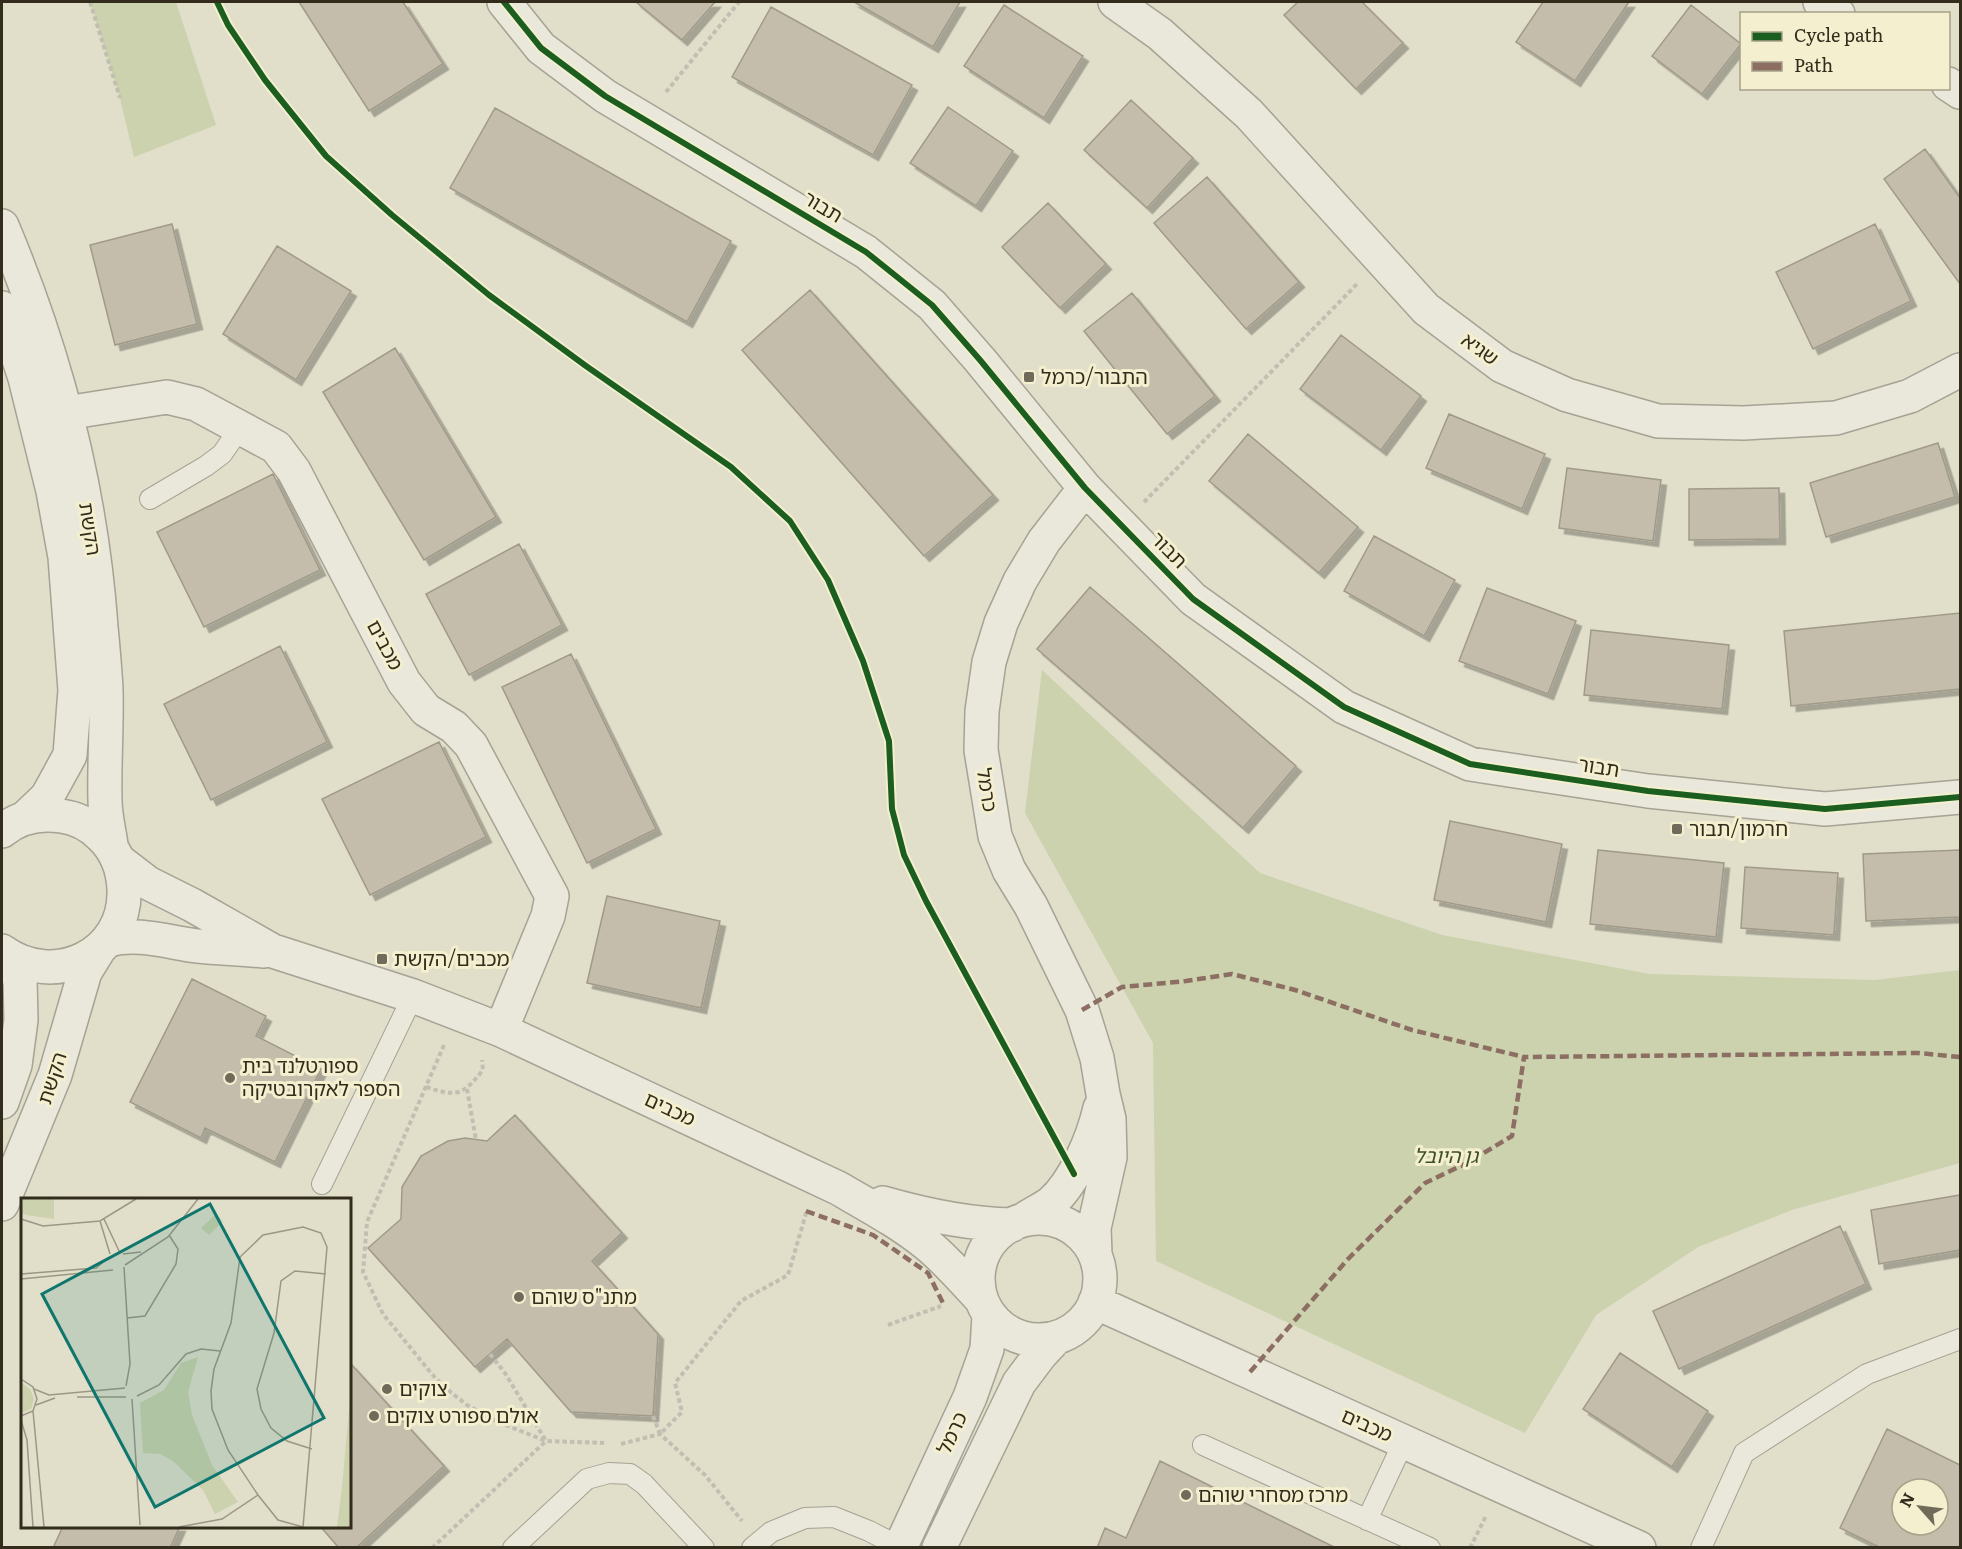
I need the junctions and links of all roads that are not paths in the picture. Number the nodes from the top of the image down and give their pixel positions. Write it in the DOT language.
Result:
graph roads {
  1 [pos="504,2"];
  2 [pos="1115,2"];
  3 [pos="1820,2"];
  4 [pos="1835,12"];
  5 [pos="2,226"];
  6 [pos="2,308"];
  7 [pos="1960,370"];
  8 [pos="66,413"];
  9 [pos="240,428"];
  10 [pos="1084,488"];
  11 [pos="150,499"];
  12 [pos="1960,797"];
  13 [pos="9,826"];
  14 [pos="114,853"];
  15 [pos="103,946"];
  16 [pos="273,951"];
  17 [pos="2,953"];
  18 [pos="413,996"];
  19 [pos="501,1030"];
  20 [pos="1102,1094"];
  21 [pos="2,1102"];
  22 [pos="322,1184"];
  23 [pos="830,1184"];
  24 [pos="2,1204"];
  25 [pos="1018,1223"];
  26 [pos="1095,1254"];
  27 [pos="1095,1302"];
  28 [pos="985,1307"];
  29 [pos="1055,1339"];
  30 [pos="1960,1339"];
  31 [pos="1404,1441"];
  32 [pos="1203,1445"];
  33 [pos="1366,1520"];
  34 [pos="900,1547"];
  35 [pos="513,1548"];
  36 [pos="704,1548"];
  37 [pos="753,1548"];
  38 [pos="939,1548"];
  39 [pos="1430,1548"];
  40 [pos="1639,1548"];
  41 [pos="1701,1548"];
  1 -- 10 [label="street, תבור"];
  2 -- 7 [label="street, שגיא"];
  3 -- 4 [label="street"];
  5 -- 8 [label="street, הקשת"];
  6 -- 13 [label="street, הקשת"];
  8 -- 9 [label="street, מכבים"];
  8 -- 14 [label="street, הקשת"];
  9 -- 11 [label="lane"];
  9 -- 19 [label="street, מכבים"];
  10 -- 12 [label="street, תבור"];
  10 -- 20 [label="street, כרמל"];
  13 -- 14 [label="street, מכבים"];
  14 -- 15 [label="street, הקשת"];
  14 -- 16 [label="street, מכבים"];
  15 -- 16 [label="street, מכבים"];
  15 -- 17 [label="street"];
  15 -- 24 [label="street, הקשת"];
  16 -- 18 [label="street, מכבים"];
  17 -- 21 [label="street, הקשת"];
  18 -- 19 [label="street, מכבים"];
  18 -- 22 [label="lane"];
  19 -- 23 [label="street, מכבים"];
  20 -- 25 [label="street, כרמל"];
  20 -- 26 [label="street, כרמל"];
  23 -- 25 [label="street, מכבים"];
  23 -- 28 [label="street, מכבים"];
  25 -- 26 [label="street"];
  25 -- 28 [label="street"];
  26 -- 27 [label="street"];
  27 -- 29 [label="street"];
  27 -- 31 [label="street, מכבים"];
  28 -- 29 [label="street"];
  28 -- 34 [label="street, כרמל"];
  29 -- 38 [label="street, כרמל"];
  30 -- 41 [label="lane"];
  31 -- 33 [label="lane"];
  31 -- 40 [label="street, מכבים"];
  32 -- 33 [label="lane"];
  33 -- 39 [label="lane"];
  34 -- 37 [label="lane"];
  35 -- 36 [label="lane"];
}
